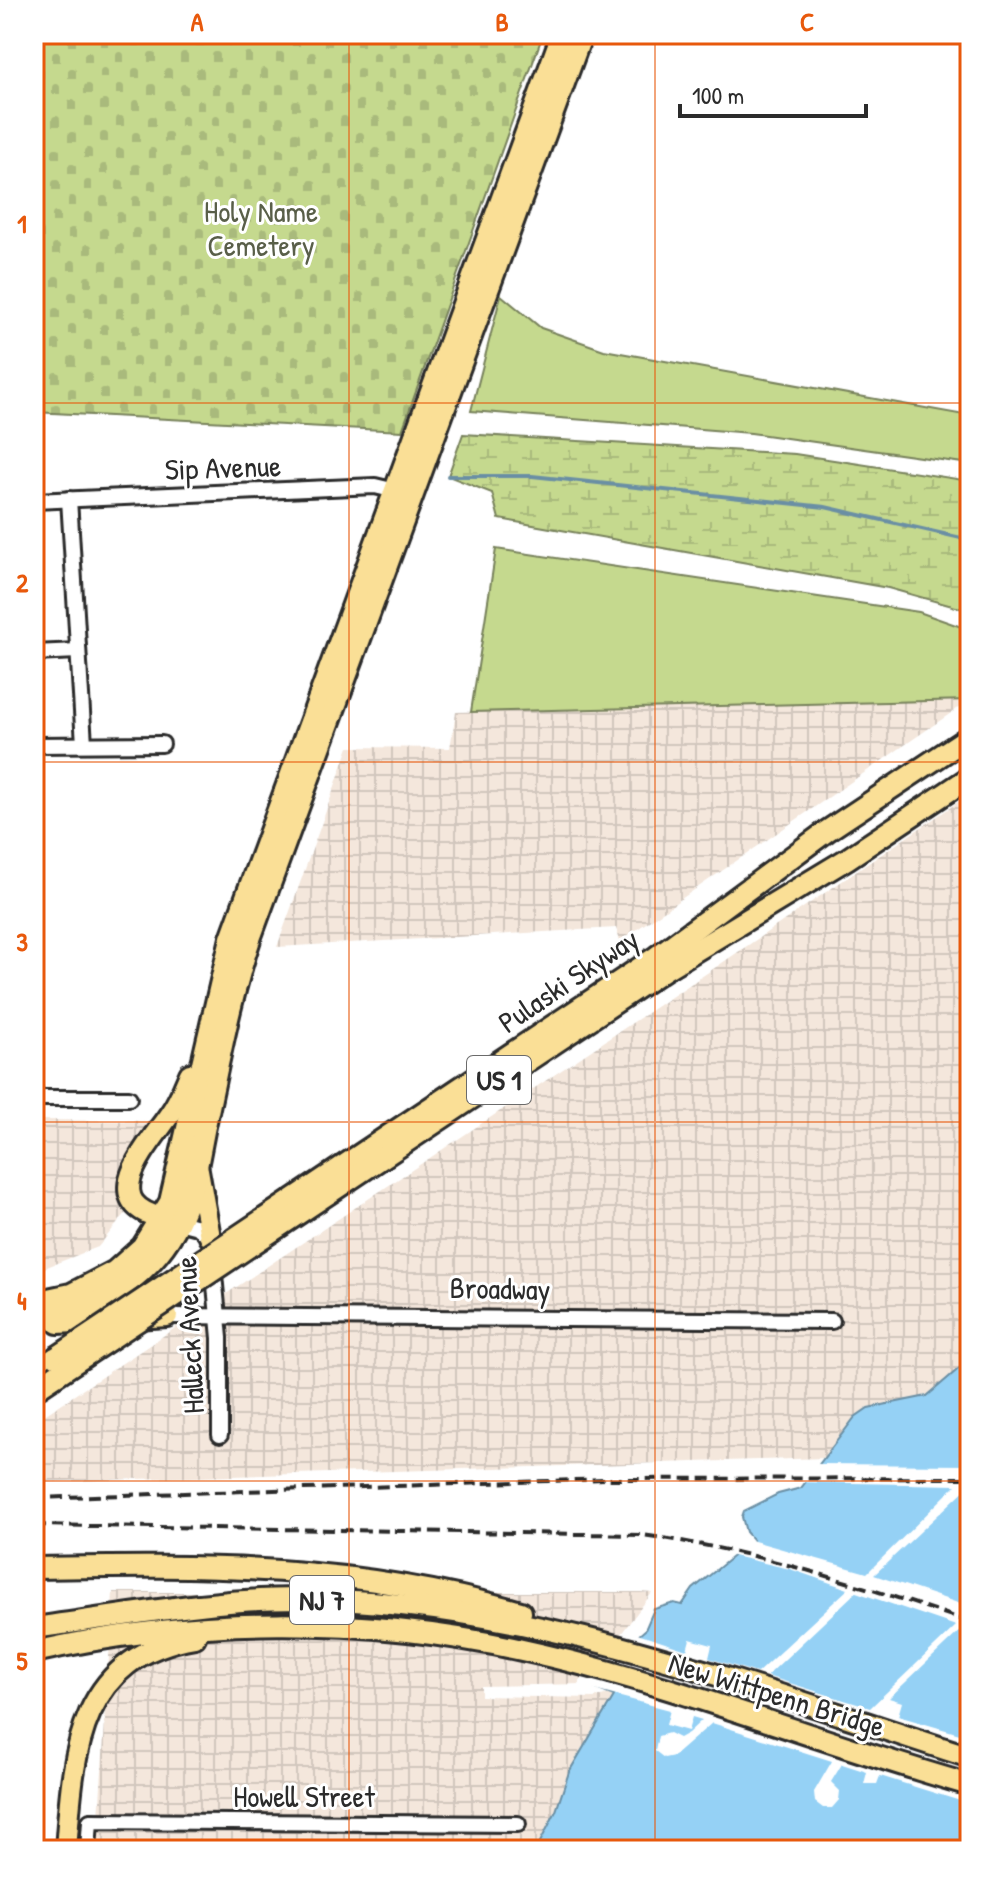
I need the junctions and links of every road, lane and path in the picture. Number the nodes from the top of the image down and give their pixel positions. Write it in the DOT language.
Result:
graph roads {
  1 [pos="562,34"];
  2 [pos="582,34"];
  3 [pos="404,494"];
  4 [pos="69,499"];
  5 [pos="34,501"];
  6 [pos="78,651"];
  7 [pos="34,653"];
  8 [pos="970,736"];
  9 [pos="84,744"];
  10 [pos="162,744"];
  11 [pos="34,745"];
  12 [pos="970,777"];
  13 [pos="209,1025"];
  14 [pos="34,1098"];
  15 [pos="129,1098"];
  16 [pos="197,1162"];
  17 [pos="171,1220"];
  18 [pos="210,1237"];
  19 [pos="155,1257"];
  20 [pos="34,1302"];
  21 [pos="217,1315"];
  22 [pos="167,1316"];
  23 [pos="34,1321"];
  24 [pos="832,1321"];
  25 [pos="34,1372"];
  26 [pos="34,1390"];
  27 [pos="220,1435"];
  28 [pos="34,1568"];
  29 [pos="70,1623"];
  30 [pos="262,1626"];
  31 [pos="34,1628"];
  32 [pos="34,1635"];
  33 [pos="631,1651"];
  34 [pos="34,1652"];
  35 [pos="970,1757"];
  36 [pos="968,1784"];
  37 [pos="518,1824"];
  38 [pos="66,1850"];
  39 [pos="88,1850"];
  1 -- 3 [label="highway"];
  2 -- 3 [label="highway"];
  3 -- 4 [label="street, Sip Avenue"];
  3 -- 13 [label="highway"];
  3 -- 16 [label="highway"];
  4 -- 5 [label="street, Sip Avenue"];
  4 -- 6 [label="street"];
  6 -- 7 [label="street"];
  6 -- 9 [label="street"];
  8 -- 25 [label="highway, Pulaski Skyway / US 1, bridge"];
  9 -- 10 [label="street"];
  9 -- 11 [label="street"];
  12 -- 26 [label="highway, Pulaski Skyway / US 1, bridge"];
  13 -- 17 [label="highway"];
  13 -- 17 [label="highway"];
  14 -- 15 [label="street"];
  16 -- 17 [label="highway"];
  16 -- 18 [label="highway"];
  17 -- 18 [label="street, Halleck Avenue"];
  17 -- 19 [label="highway"];
  17 -- 20 [label="highway"];
  18 -- 21 [label="street, Halleck Avenue"];
  19 -- 22 [label="highway"];
  19 -- 23 [label="highway"];
  21 -- 22 [label="street, Broadway"];
  21 -- 24 [label="street, Broadway"];
  21 -- 27 [label="street, Halleck Avenue"];
  22 -- 23 [label="highway"];
  28 -- 33 [label="highway"];
  29 -- 31 [label="highway"];
  29 -- 32 [label="highway, NJ 7"];
  29 -- 33 [label="highway, New Wittpenn Bridge / NJ 7"];
  30 -- 34 [label="highway, NJ 7"];
  30 -- 36 [label="highway, New Wittpenn Bridge / NJ 7"];
  30 -- 38 [label="highway"];
  33 -- 35 [label="highway, New Wittpenn Bridge / NJ 7"];
  37 -- 39 [label="street, Howell Street"];
}
